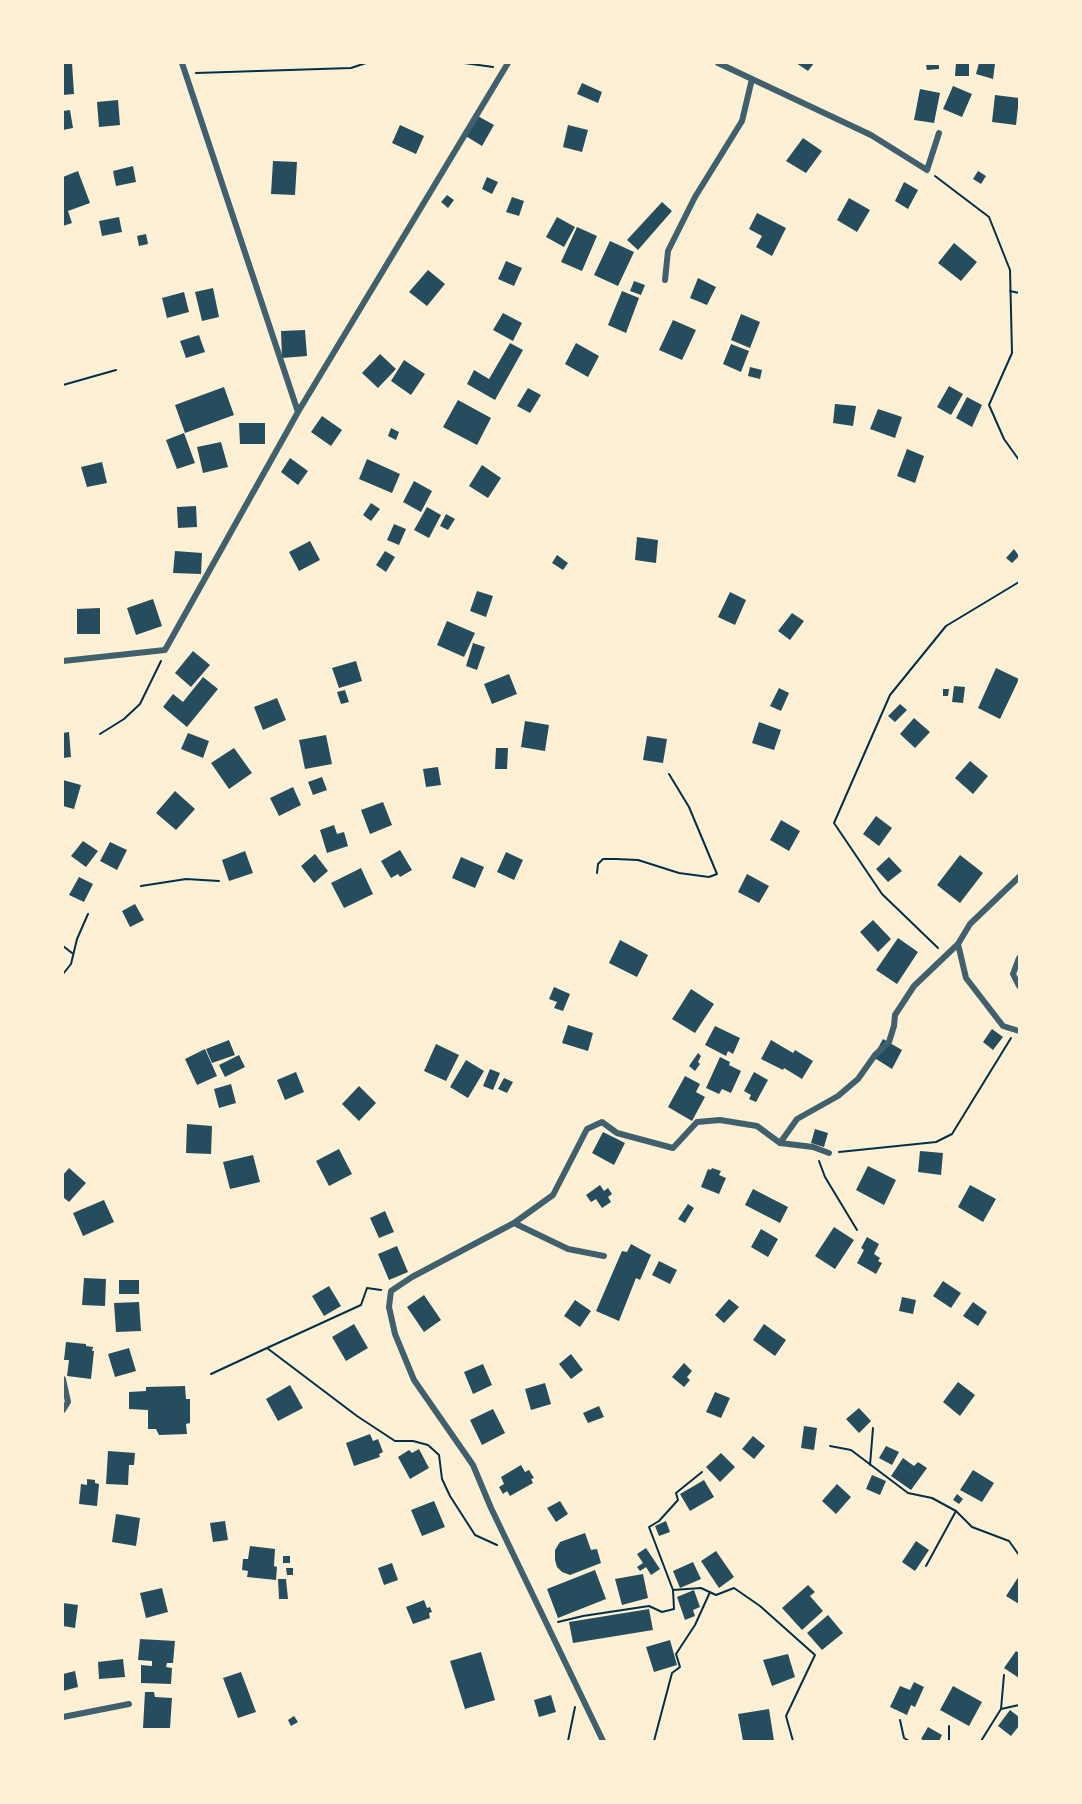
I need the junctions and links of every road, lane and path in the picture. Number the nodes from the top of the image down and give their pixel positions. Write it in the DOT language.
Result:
graph roads {
  1 [pos="182,63"];
  2 [pos="366,63"];
  3 [pos="464,63"];
  4 [pos="718,63"];
  5 [pos="506,65"];
  6 [pos="186,73"];
  7 [pos="752,79"];
  8 [pos="939,133"];
  9 [pos="927,170"];
  10 [pos="665,280"];
  11 [pos="1010,291"];
  12 [pos="1019,293"];
  13 [pos="116,370"];
  14 [pos="63,385"];
  15 [pos="298,412"];
  16 [pos="1019,460"];
  17 [pos="1019,582"];
  18 [pos="165,650"];
  19 [pos="63,661"];
  20 [pos="100,734"];
  21 [pos="669,774"];
  22 [pos="597,873"];
  23 [pos="1019,877"];
  24 [pos="219,881"];
  25 [pos="141,886"];
  26 [pos="88,914"];
  27 [pos="958,944"];
  28 [pos="63,946"];
  29 [pos="72,953"];
  30 [pos="946,956"];
  31 [pos="1019,958"];
  32 [pos="63,974"];
  33 [pos="1019,986"];
  34 [pos="1017,1030"];
  35 [pos="780,1143"];
  36 [pos="813,1147"];
  37 [pos="829,1153"];
  38 [pos="514,1223"];
  39 [pos="857,1230"];
  40 [pos="604,1256"];
  41 [pos="392,1291"];
  42 [pos="267,1348"];
  43 [pos="211,1374"];
  44 [pos="63,1379"];
  45 [pos="63,1410"];
  46 [pos="873,1428"];
  47 [pos="830,1446"];
  48 [pos="870,1465"];
  49 [pos="702,1472"];
  50 [pos="956,1511"];
  51 [pos="514,1553"];
  52 [pos="1019,1555"];
  53 [pos="926,1566"];
  54 [pos="674,1590"];
  55 [pos="710,1592"];
  56 [pos="561,1621"];
  57 [pos="1004,1675"];
  58 [pos="579,1689"];
  59 [pos="129,1704"];
  60 [pos="1019,1705"];
  61 [pos="1001,1709"];
  62 [pos="63,1717"];
  63 [pos="900,1720"];
  64 [pos="949,1726"];
  65 [pos="568,1741"];
  66 [pos="603,1741"];
  67 [pos="654,1741"];
  68 [pos="793,1741"];
  69 [pos="909,1741"];
  70 [pos="949,1741"];
  71 [pos="981,1741"];
  1 -- 6 [label="street"];
  2 -- 6 [label="path"];
  3 -- 5 [label="path"];
  4 -- 7 [label="street"];
  5 -- 15 [label="street"];
  6 -- 15 [label="street"];
  7 -- 9 [label="street"];
  7 -- 10 [label="street"];
  8 -- 9 [label="street"];
  9 -- 11 [label="path"];
  11 -- 12 [label="path"];
  11 -- 16 [label="path"];
  13 -- 14 [label="path"];
  15 -- 18 [label="street"];
  17 -- 30 [label="path"];
  18 -- 19 [label="street"];
  18 -- 20 [label="path"];
  21 -- 22 [label="path"];
  23 -- 27 [label="street"];
  24 -- 25 [label="path"];
  26 -- 29 [label="path"];
  27 -- 30 [label="street"];
  27 -- 34 [label="street"];
  28 -- 29 [label="path"];
  29 -- 32 [label="path"];
  30 -- 35 [label="street"];
  31 -- 33 [label="street"];
  34 -- 37 [label="path"];
  35 -- 36 [label="street"];
  35 -- 38 [label="street"];
  36 -- 37 [label="street"];
  36 -- 39 [label="path"];
  38 -- 40 [label="street"];
  38 -- 41 [label="street"];
  41 -- 42 [label="path"];
  41 -- 51 [label="street"];
  42 -- 43 [label="path"];
  42 -- 51 [label="path"];
  44 -- 45 [label="street"];
  46 -- 48 [label="path"];
  47 -- 48 [label="path"];
  48 -- 50 [label="path"];
  49 -- 54 [label="path"];
  50 -- 52 [label="path"];
  50 -- 53 [label="path"];
  51 -- 58 [label="street"];
  54 -- 55 [label="path"];
  54 -- 56 [label="path"];
  55 -- 67 [label="path"];
  55 -- 68 [label="path"];
  57 -- 61 [label="path"];
  58 -- 65 [label="path"];
  58 -- 66 [label="street"];
  59 -- 62 [label="street"];
  60 -- 61 [label="path"];
  61 -- 71 [label="path"];
  63 -- 69 [label="path"];
  64 -- 70 [label="path"];
}
